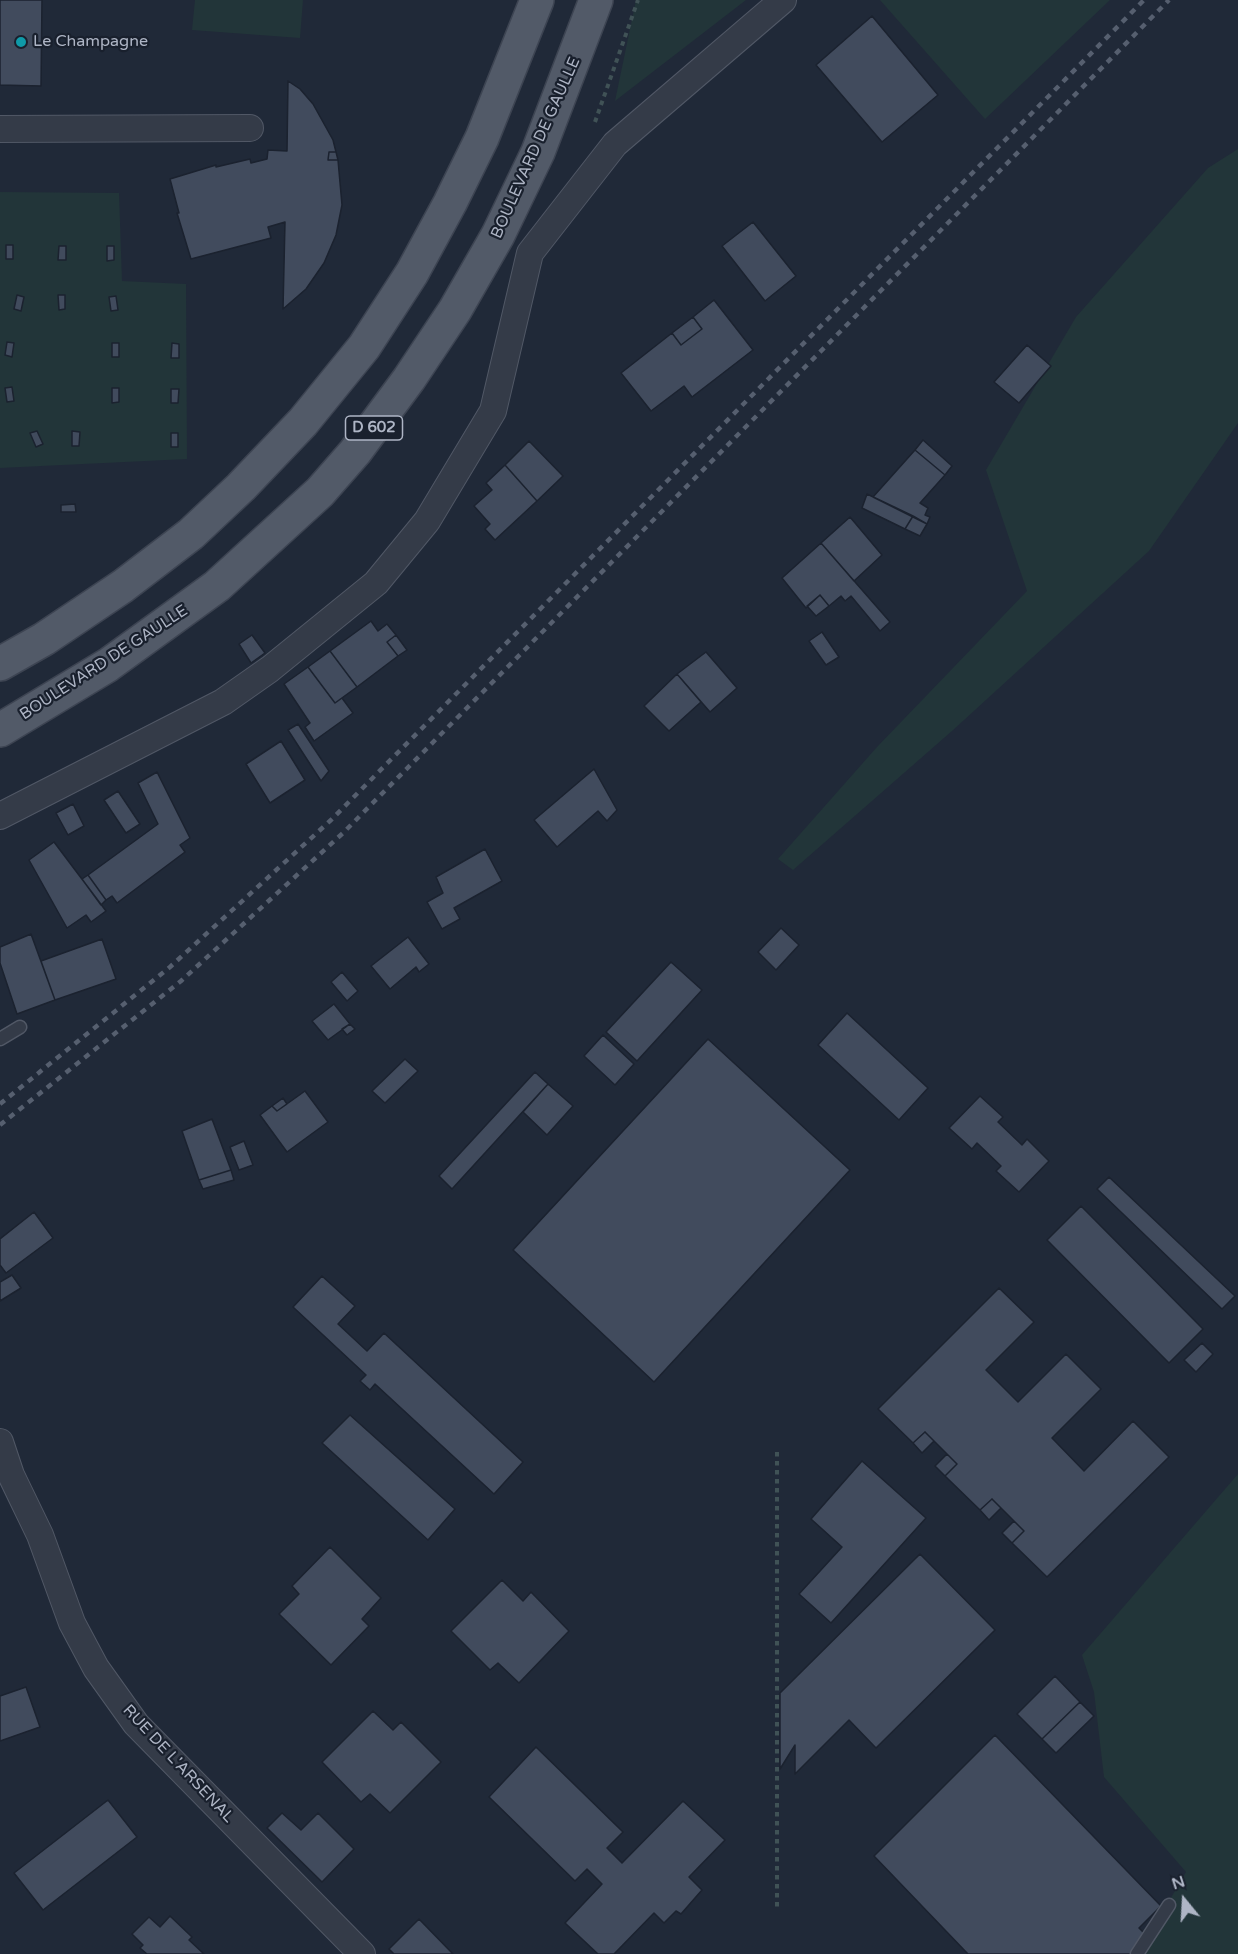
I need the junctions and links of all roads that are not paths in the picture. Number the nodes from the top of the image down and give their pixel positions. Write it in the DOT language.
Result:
graph roads {
  1 [pos="537,0"];
  2 [pos="596,0"];
  3 [pos="783,0"];
  4 [pos="250,128"];
  5 [pos="0,129"];
  6 [pos="0,664"];
  7 [pos="0,730"];
  8 [pos="0,816"];
  9 [pos="20,1027"];
  10 [pos="0,1039"];
  11 [pos="0,1442"];
  12 [pos="1169,1905"];
  13 [pos="362,1954"];
  14 [pos="1137,1954"];
  1 -- 6 [label="main road"];
  2 -- 7 [label="main road, BOULEVARD DE GAULLE / D 602"];
  3 -- 8 [label="street"];
  4 -- 5 [label="street"];
  9 -- 10 [label="lane"];
  11 -- 13 [label="street, RUE DE L'ARSENAL"];
  12 -- 14 [label="lane"];
}
